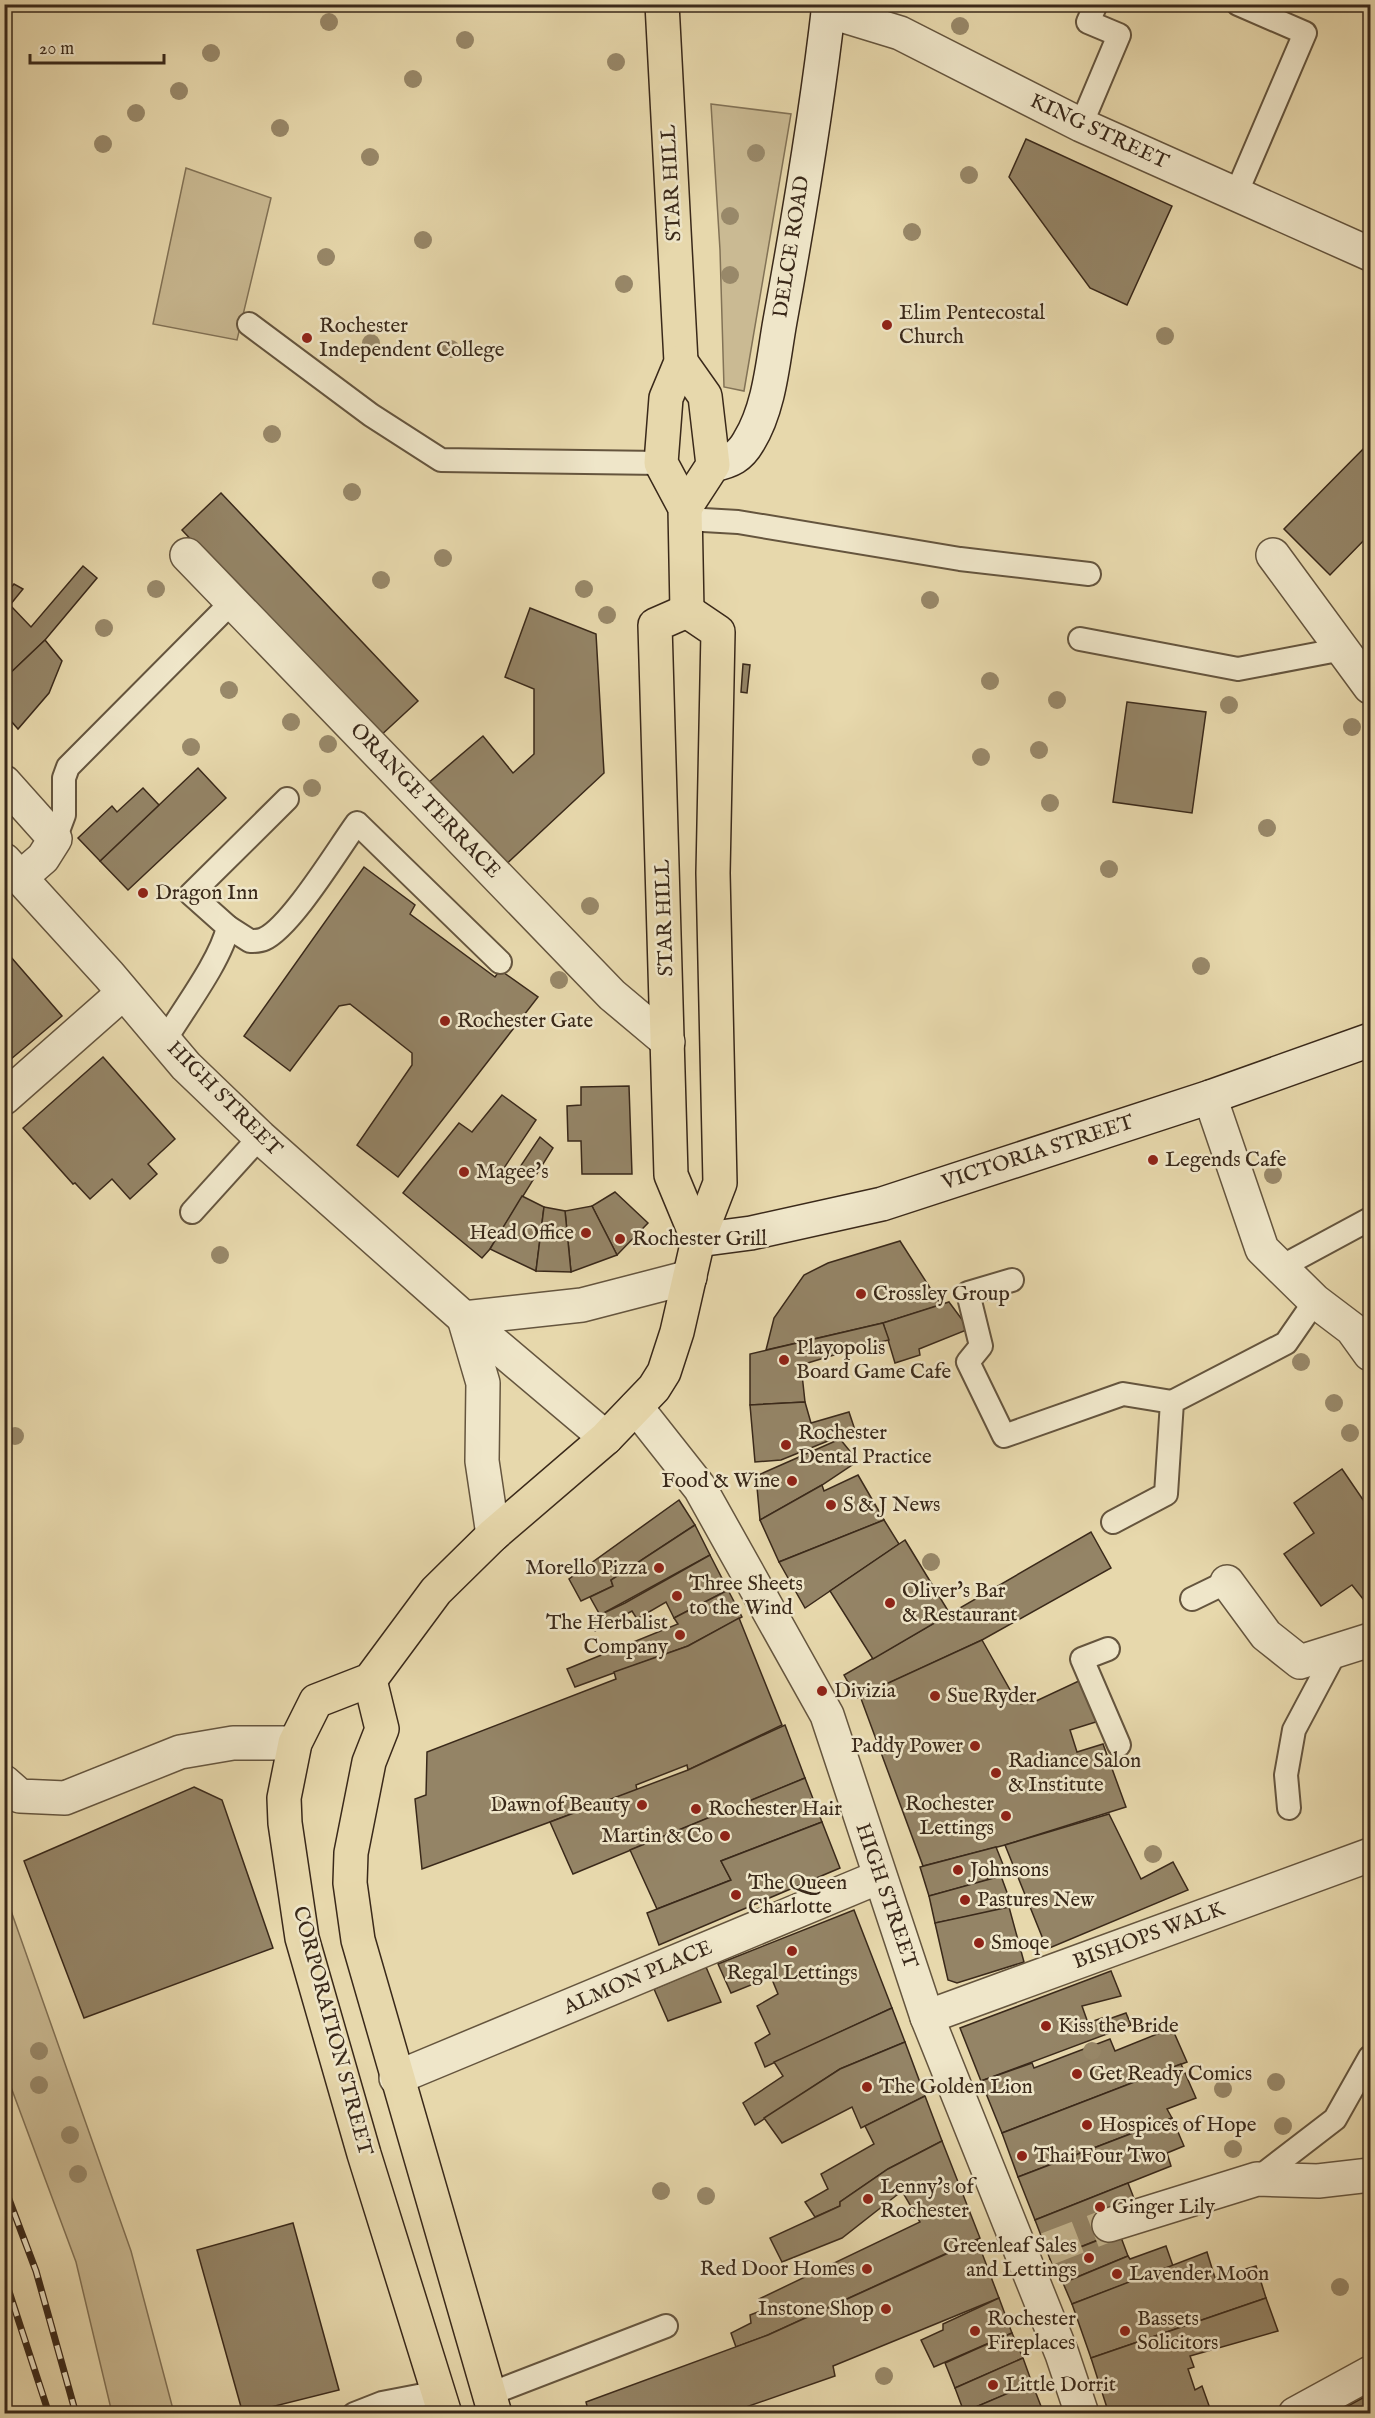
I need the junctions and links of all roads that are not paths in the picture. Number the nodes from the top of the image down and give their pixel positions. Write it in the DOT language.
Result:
graph roads {
  1 [pos="662,4"];
  2 [pos="1096,4"];
  3 [pos="1238,4"];
  4 [pos="829,8"];
  5 [pos="1081,126"];
  6 [pos="1236,194"];
  7 [pos="1371,254"];
  8 [pos="249,324"];
  9 [pos="681,362"];
  10 [pos="661,463"];
  11 [pos="713,465"];
  12 [pos="686,513"];
  13 [pos="187,555"];
  14 [pos="1273,555"];
  15 [pos="1089,574"];
  16 [pos="225,609"];
  17 [pos="687,611"];
  18 [pos="1080,639"];
  19 [pos="1343,649"];
  20 [pos="1371,687"];
  21 [pos="4,782"];
  22 [pos="287,799"];
  23 [pos="55,839"];
  24 [pos="12,869"];
  25 [pos="228,927"];
  26 [pos="500,962"];
  27 [pos="123,993"];
  28 [pos="165,1040"];
  29 [pos="1371,1040"];
  30 [pos="668,1041"];
  31 [pos="1210,1097"];
  32 [pos="4,1098"];
  33 [pos="260,1137"];
  34 [pos="192,1212"];
  35 [pos="1371,1219"];
  36 [pos="698,1240"];
  37 [pos="1281,1267"];
  38 [pos="690,1277"];
  39 [pos="1012,1280"];
  40 [pos="1315,1301"];
  41 [pos="464,1318"];
  42 [pos="1371,1354"];
  43 [pos="1172,1402"];
  44 [pos="636,1407"];
  45 [pos="606,1438"];
  46 [pos="1113,1522"];
  47 [pos="493,1535"];
  48 [pos="1227,1582"];
  49 [pos="1192,1599"];
  50 [pos="1371,1640"];
  51 [pos="1108,1649"];
  52 [pos="1336,1651"];
  53 [pos="370,1680"];
  54 [pos="295,1743"];
  55 [pos="1119,1745"];
  56 [pos="4,1782"];
  57 [pos="1289,1808"];
  58 [pos="1371,1855"];
  59 [pos="879,1877"];
  60 [pos="927,2017"];
  61 [pos="1371,2057"];
  62 [pos="396,2078"];
  63 [pos="1371,2175"];
  64 [pos="1257,2179"];
  65 [pos="1109,2225"];
  66 [pos="666,2326"];
  67 [pos="1371,2373"];
  68 [pos="442,2403"];
  69 [pos="493,2404"];
  70 [pos="354,2414"];
  71 [pos="1082,2414"];
  72 [pos="1295,2414"];
  1 -- 9 [label="main road, STAR HILL"];
  2 -- 5 [label="lane"];
  3 -- 6 [label="lane"];
  4 -- 5 [label="street, KING STREET"];
  4 -- 11 [label="street, DELCE ROAD"];
  5 -- 6 [label="street, KING STREET"];
  6 -- 7 [label="street, KING STREET"];
  8 -- 10 [label="lane"];
  9 -- 10 [label="main road, STAR HILL"];
  9 -- 11 [label="main road"];
  10 -- 12 [label="main road"];
  11 -- 12 [label="main road"];
  12 -- 15 [label="lane"];
  12 -- 17 [label="main road"];
  13 -- 30 [label="street, ORANGE TERRACE"];
  14 -- 19 [label="street"];
  16 -- 23 [label="lane"];
  17 -- 30 [label="main road, STAR HILL"];
  17 -- 36 [label="main road"];
  18 -- 19 [label="lane"];
  19 -- 20 [label="street"];
  21 -- 23 [label="street"];
  22 -- 25 [label="lane"];
  23 -- 24 [label="street"];
  24 -- 27 [label="street, HIGH STREET"];
  25 -- 26 [label="lane"];
  25 -- 28 [label="lane"];
  27 -- 28 [label="street, HIGH STREET"];
  27 -- 32 [label="street"];
  28 -- 33 [label="street, HIGH STREET"];
  29 -- 31 [label="street, VICTORIA STREET"];
  30 -- 36 [label="main road, STAR HILL"];
  31 -- 36 [label="street, VICTORIA STREET"];
  31 -- 37 [label="street"];
  33 -- 34 [label="lane"];
  33 -- 41 [label="street, HIGH STREET"];
  35 -- 37 [label="lane"];
  36 -- 38 [label="main road"];
  37 -- 40 [label="street"];
  38 -- 41 [label="street"];
  38 -- 44 [label="main road"];
  39 -- 43 [label="lane"];
  40 -- 42 [label="street"];
  40 -- 43 [label="lane"];
  41 -- 45 [label="street, HIGH STREET"];
  41 -- 47 [label="street"];
  43 -- 46 [label="lane"];
  44 -- 45 [label="main road"];
  44 -- 59 [label="street, HIGH STREET"];
  45 -- 47 [label="main road"];
  47 -- 53 [label="main road"];
  48 -- 49 [label="lane"];
  48 -- 52 [label="street"];
  50 -- 52 [label="street"];
  51 -- 55 [label="lane"];
  52 -- 57 [label="lane"];
  53 -- 54 [label="main road, CORPORATION STREET"];
  53 -- 62 [label="main road"];
  54 -- 56 [label="street"];
  54 -- 68 [label="main road, CORPORATION STREET"];
  58 -- 60 [label="street, BISHOPS WALK"];
  59 -- 60 [label="street, HIGH STREET"];
  59 -- 62 [label="street, ALMON PLACE"];
  60 -- 71 [label="street, HIGH STREET"];
  61 -- 64 [label="lane"];
  62 -- 69 [label="main road"];
  63 -- 64 [label="street"];
  64 -- 65 [label="street"];
  66 -- 69 [label="lane"];
  67 -- 72 [label="street"];
  68 -- 70 [label="lane"];
}
